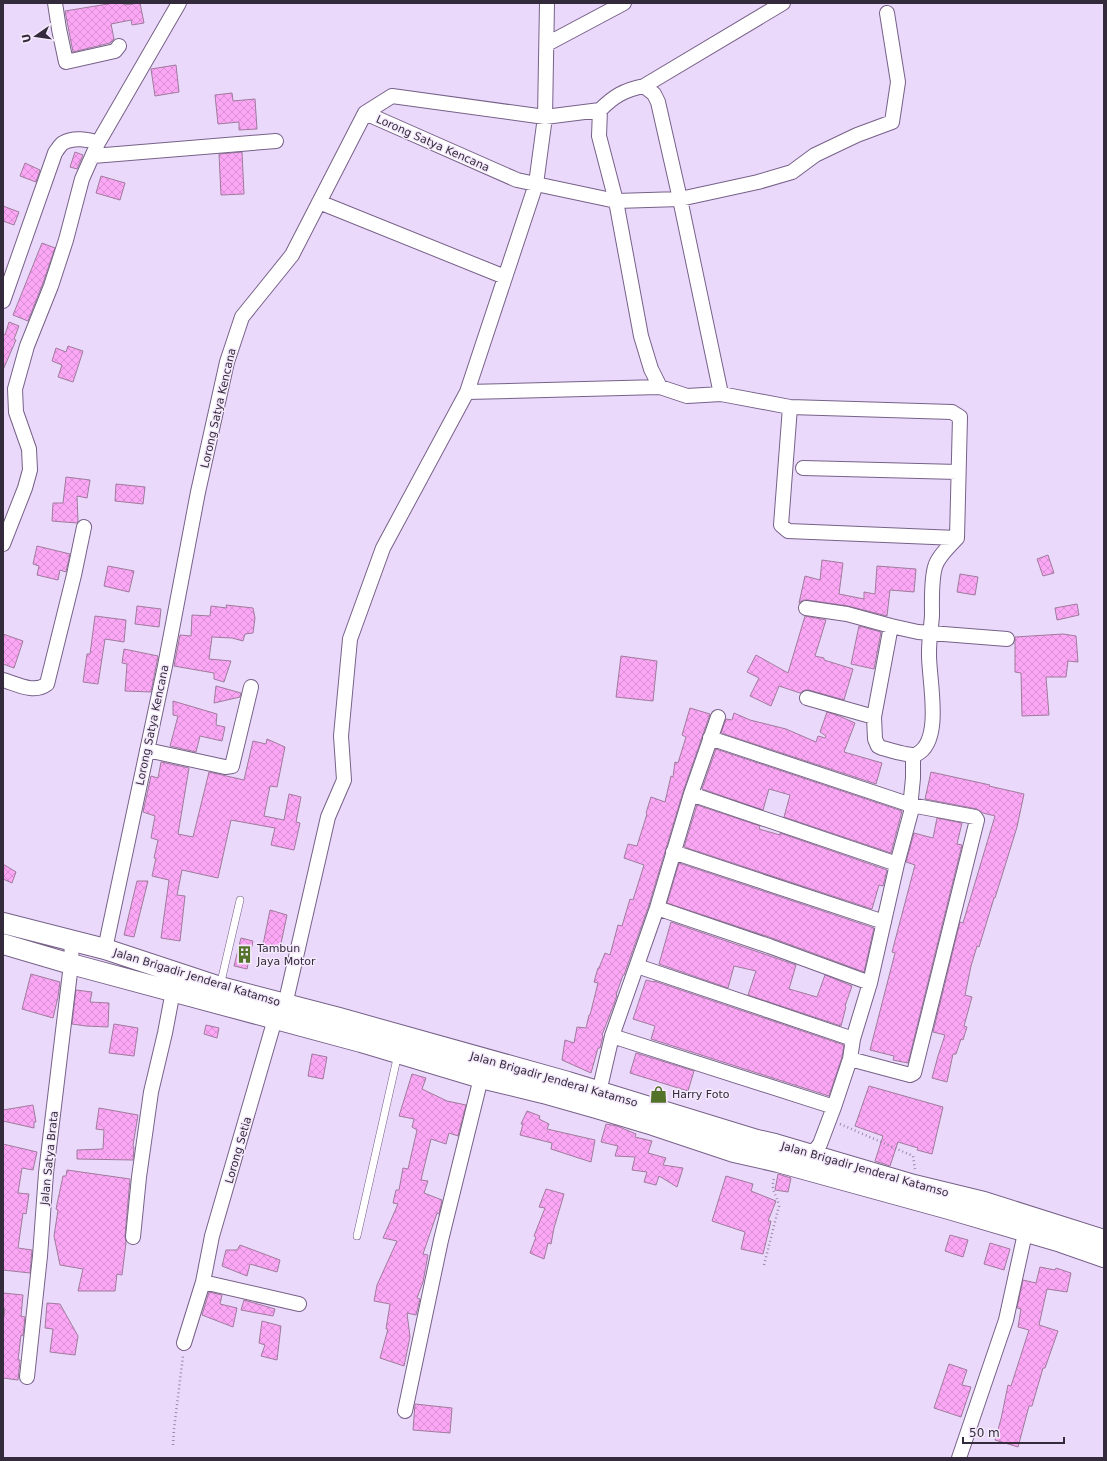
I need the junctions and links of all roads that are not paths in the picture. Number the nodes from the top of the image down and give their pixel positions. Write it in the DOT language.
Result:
graph roads {
  1 [pos="55,3"];
  2 [pos="179,3"];
  3 [pos="547,3"];
  4 [pos="624,3"];
  5 [pos="783,3"];
  6 [pos="887,13"];
  7 [pos="547,44"];
  8 [pos="119,46"];
  9 [pos="644,86"];
  10 [pos="600,110"];
  11 [pos="365,113"];
  12 [pos="546,117"];
  13 [pos="276,141"];
  14 [pos="96,150"];
  15 [pos="536,184"];
  16 [pos="680,198"];
  17 [pos="616,201"];
  18 [pos="320,202"];
  19 [pos="505,276"];
  20 [pos="3,301"];
  21 [pos="660,387"];
  22 [pos="467,392"];
  23 [pos="721,394"];
  24 [pos="790,407"];
  25 [pos="803,468"];
  26 [pos="958,472"];
  27 [pos="84,527"];
  28 [pos="957,538"];
  29 [pos="3,544"];
  30 [pos="806,608"];
  31 [pos="891,626"];
  32 [pos="931,633"];
  33 [pos="1007,639"];
  34 [pos="3,680"];
  35 [pos="251,687"];
  36 [pos="807,698"];
  37 [pos="718,717"];
  38 [pos="874,717"];
  39 [pos="710,738"];
  40 [pos="147,750"];
  41 [pos="913,755"];
  42 [pos="691,794"];
  43 [pos="911,805"];
  44 [pos="673,852"];
  45 [pos="897,864"];
  46 [pos="240,900"];
  47 [pos="657,908"];
  48 [pos="884,922"];
  49 [pos="3,923"];
  50 [pos="72,940"];
  51 [pos="3,944"];
  52 [pos="105,948"];
  53 [pos="71,964"];
  54 [pos="637,966"];
  55 [pos="870,983"];
  56 [pos="220,987"];
  57 [pos="173,991"];
  58 [pos="280,1012"];
  59 [pos="612,1036"];
  60 [pos="853,1039"];
  61 [pos="398,1054"];
  62 [pos="850,1059"];
  63 [pos="481,1078"];
  64 [pos="599,1092"];
  65 [pos="831,1113"];
  66 [pos="655,1117"];
  67 [pos="808,1154"];
  68 [pos="1027,1223"];
  69 [pos="1064,1235"];
  70 [pos="357,1236"];
  71 [pos="134,1237"];
  72 [pos="1104,1240"];
  73 [pos="1104,1257"];
  74 [pos="203,1282"];
  75 [pos="299,1304"];
  76 [pos="184,1343"];
  77 [pos="27,1376"];
  78 [pos="405,1410"];
  79 [pos="960,1458"];
  1 -- 8 [label="street"];
  2 -- 14 [label="street"];
  3 -- 7 [label="street, Lorong Setia"];
  4 -- 7 [label="street"];
  5 -- 9 [label="street"];
  6 -- 16 [label="street, Lorong Satya Kencana"];
  7 -- 12 [label="street, Lorong Setia"];
  9 -- 10 [label="street"];
  9 -- 16 [label="street"];
  10 -- 12 [label="street"];
  10 -- 17 [label="street"];
  11 -- 12 [label="street"];
  11 -- 15 [label="street, Lorong Satya Kencana"];
  11 -- 18 [label="street, Lorong Satya Kencana"];
  12 -- 15 [label="street, Lorong Setia"];
  13 -- 14 [label="street"];
  14 -- 20 [label="street"];
  14 -- 29 [label="street"];
  15 -- 17 [label="street, Lorong Satya Kencana"];
  15 -- 19 [label="street, Lorong Setia"];
  16 -- 17 [label="street, Lorong Satya Kencana"];
  16 -- 23 [label="street"];
  17 -- 21 [label="street"];
  18 -- 19 [label="street"];
  18 -- 40 [label="street, Lorong Satya Kencana"];
  19 -- 22 [label="street, Lorong Setia"];
  21 -- 22 [label="street"];
  21 -- 23 [label="street"];
  22 -- 58 [label="street, Lorong Setia"];
  23 -- 24 [label="street"];
  24 -- 26 [label="street"];
  24 -- 28 [label="street"];
  25 -- 26 [label="street"];
  26 -- 28 [label="street"];
  27 -- 34 [label="street"];
  28 -- 32 [label="street"];
  30 -- 31 [label="street"];
  31 -- 32 [label="street"];
  31 -- 38 [label="street"];
  32 -- 33 [label="street"];
  32 -- 41 [label="street"];
  35 -- 40 [label="street"];
  36 -- 38 [label="street"];
  37 -- 39 [label="street"];
  38 -- 41 [label="street"];
  39 -- 42 [label="street"];
  39 -- 43 [label="street"];
  40 -- 52 [label="street, Lorong Satya Kencana"];
  41 -- 43 [label="street"];
  42 -- 44 [label="street"];
  42 -- 45 [label="street"];
  43 -- 45 [label="street"];
  43 -- 62 [label="street"];
  44 -- 47 [label="street"];
  44 -- 48 [label="street"];
  45 -- 48 [label="street"];
  46 -- 56 [label="lane"];
  47 -- 54 [label="street"];
  47 -- 55 [label="street"];
  48 -- 55 [label="street"];
  49 -- 50 [label="main road, Jalan Brigadir Jenderal Katamso"];
  50 -- 52 [label="main road, Jalan Brigadir Jenderal Katamso"];
  50 -- 53 [label="street, Jalan Satya Brata"];
  51 -- 53 [label="main road, Jalan Brigadir Jenderal Katamso"];
  52 -- 56 [label="main road, Jalan Brigadir Jenderal Katamso"];
  53 -- 57 [label="main road, Jalan Brigadir Jenderal Katamso"];
  53 -- 77 [label="street, Jalan Satya Brata"];
  54 -- 59 [label="street"];
  54 -- 60 [label="street"];
  55 -- 60 [label="street"];
  56 -- 58 [label="main road, Jalan Brigadir Jenderal Katamso"];
  57 -- 58 [label="main road, Jalan Brigadir Jenderal Katamso"];
  57 -- 71 [label="street"];
  58 -- 61 [label="main road, Jalan Brigadir Jenderal Katamso"];
  58 -- 64 [label="main road, Jalan Brigadir Jenderal Katamso"];
  58 -- 74 [label="street, Lorong Setia"];
  59 -- 64 [label="street"];
  59 -- 65 [label="street"];
  60 -- 62 [label="street"];
  61 -- 63 [label="main road, Jalan Brigadir Jenderal Katamso"];
  61 -- 70 [label="lane"];
  62 -- 65 [label="street"];
  63 -- 66 [label="main road, Jalan Brigadir Jenderal Katamso"];
  63 -- 78 [label="street"];
  64 -- 66 [label="main road, Jalan Brigadir Jenderal Katamso"];
  65 -- 67 [label="street"];
  66 -- 67 [label="main road, Jalan Brigadir Jenderal Katamso"];
  66 -- 68 [label="main road, Jalan Brigadir Jenderal Katamso"];
  67 -- 68 [label="main road, Jalan Brigadir Jenderal Katamso"];
  68 -- 69 [label="main road, Jalan Brigadir Jenderal Katamso"];
  68 -- 79 [label="street"];
  69 -- 72 [label="main road, Jalan Brigadir Jenderal Katamso"];
  69 -- 73 [label="main road, Jalan Brigadir Jenderal Katamso"];
  74 -- 75 [label="street"];
  74 -- 76 [label="street, Lorong Setia"];
}
